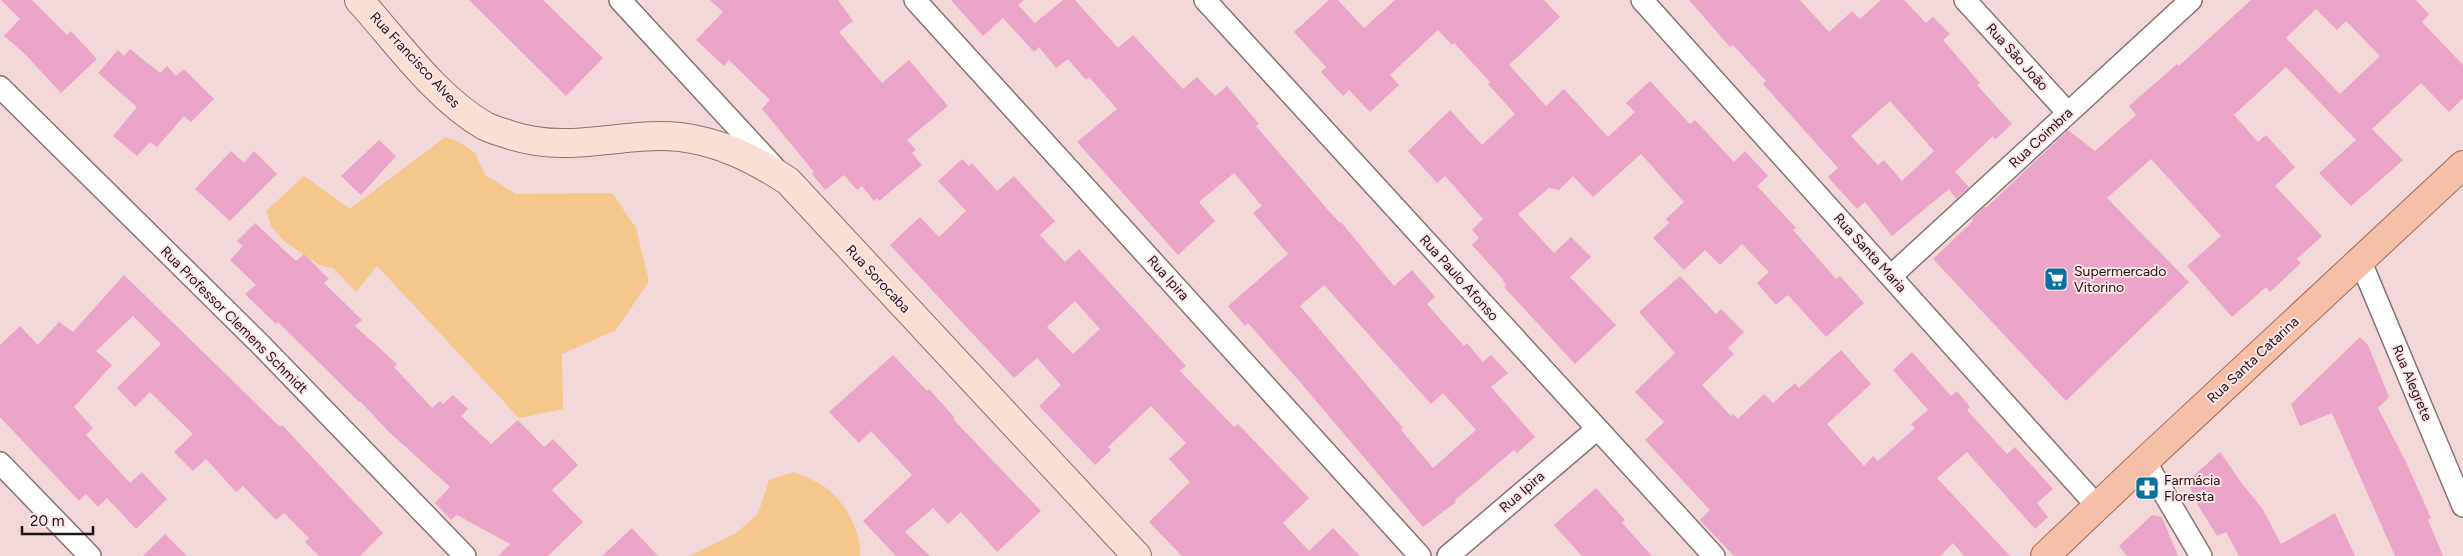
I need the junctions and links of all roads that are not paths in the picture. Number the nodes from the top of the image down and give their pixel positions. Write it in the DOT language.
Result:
graph roads {
  1 [pos="359,0"];
  2 [pos="620,0"];
  3 [pos="915,0"];
  4 [pos="1205,0"];
  5 [pos="1642,0"];
  6 [pos="1965,0"];
  7 [pos="2191,0"];
  8 [pos="0,87"];
  9 [pos="2068,113"];
  10 [pos="2463,165"];
  11 [pos="788,181"];
  12 [pos="2360,260"];
  13 [pos="1891,276"];
  14 [pos="1597,429"];
  15 [pos="2145,461"];
  16 [pos="0,463"];
  17 [pos="2098,506"];
  18 [pos="2463,506"];
  19 [pos="90,556"];
  20 [pos="465,556"];
  21 [pos="1137,556"];
  22 [pos="1420,556"];
  23 [pos="1448,556"];
  24 [pos="1714,556"];
  25 [pos="2045,556"];
  26 [pos="2201,556"];
  1 -- 11 [label="main road, Rua Francisco Alves"];
  2 -- 11 [label="street, Rua Sorocaba"];
  3 -- 22 [label="street, Rua Ipira"];
  4 -- 14 [label="street, Rua Paulo Afonso"];
  5 -- 13 [label="street, Rua Santa Maria"];
  6 -- 9 [label="street, Rua São João"];
  7 -- 9 [label="street, Rua Coimbra"];
  8 -- 20 [label="street, Rua Professor Clemens Schmidt"];
  9 -- 13 [label="street, Rua Coimbra"];
  10 -- 12 [label="main road, Rua Santa Catarina"];
  11 -- 21 [label="main road, Rua Sorocaba"];
  12 -- 15 [label="main road, Rua Santa Catarina"];
  12 -- 18 [label="street, Rua Alegrete"];
  13 -- 17 [label="street, Rua Santa Maria"];
  14 -- 23 [label="street, Rua Ipira"];
  14 -- 24 [label="street, Rua Paulo Afonso"];
  15 -- 17 [label="main road, Rua Santa Catarina"];
  15 -- 26 [label="street"];
  16 -- 19 [label="street"];
  17 -- 25 [label="main road, Rua Santa Catarina"];
}
